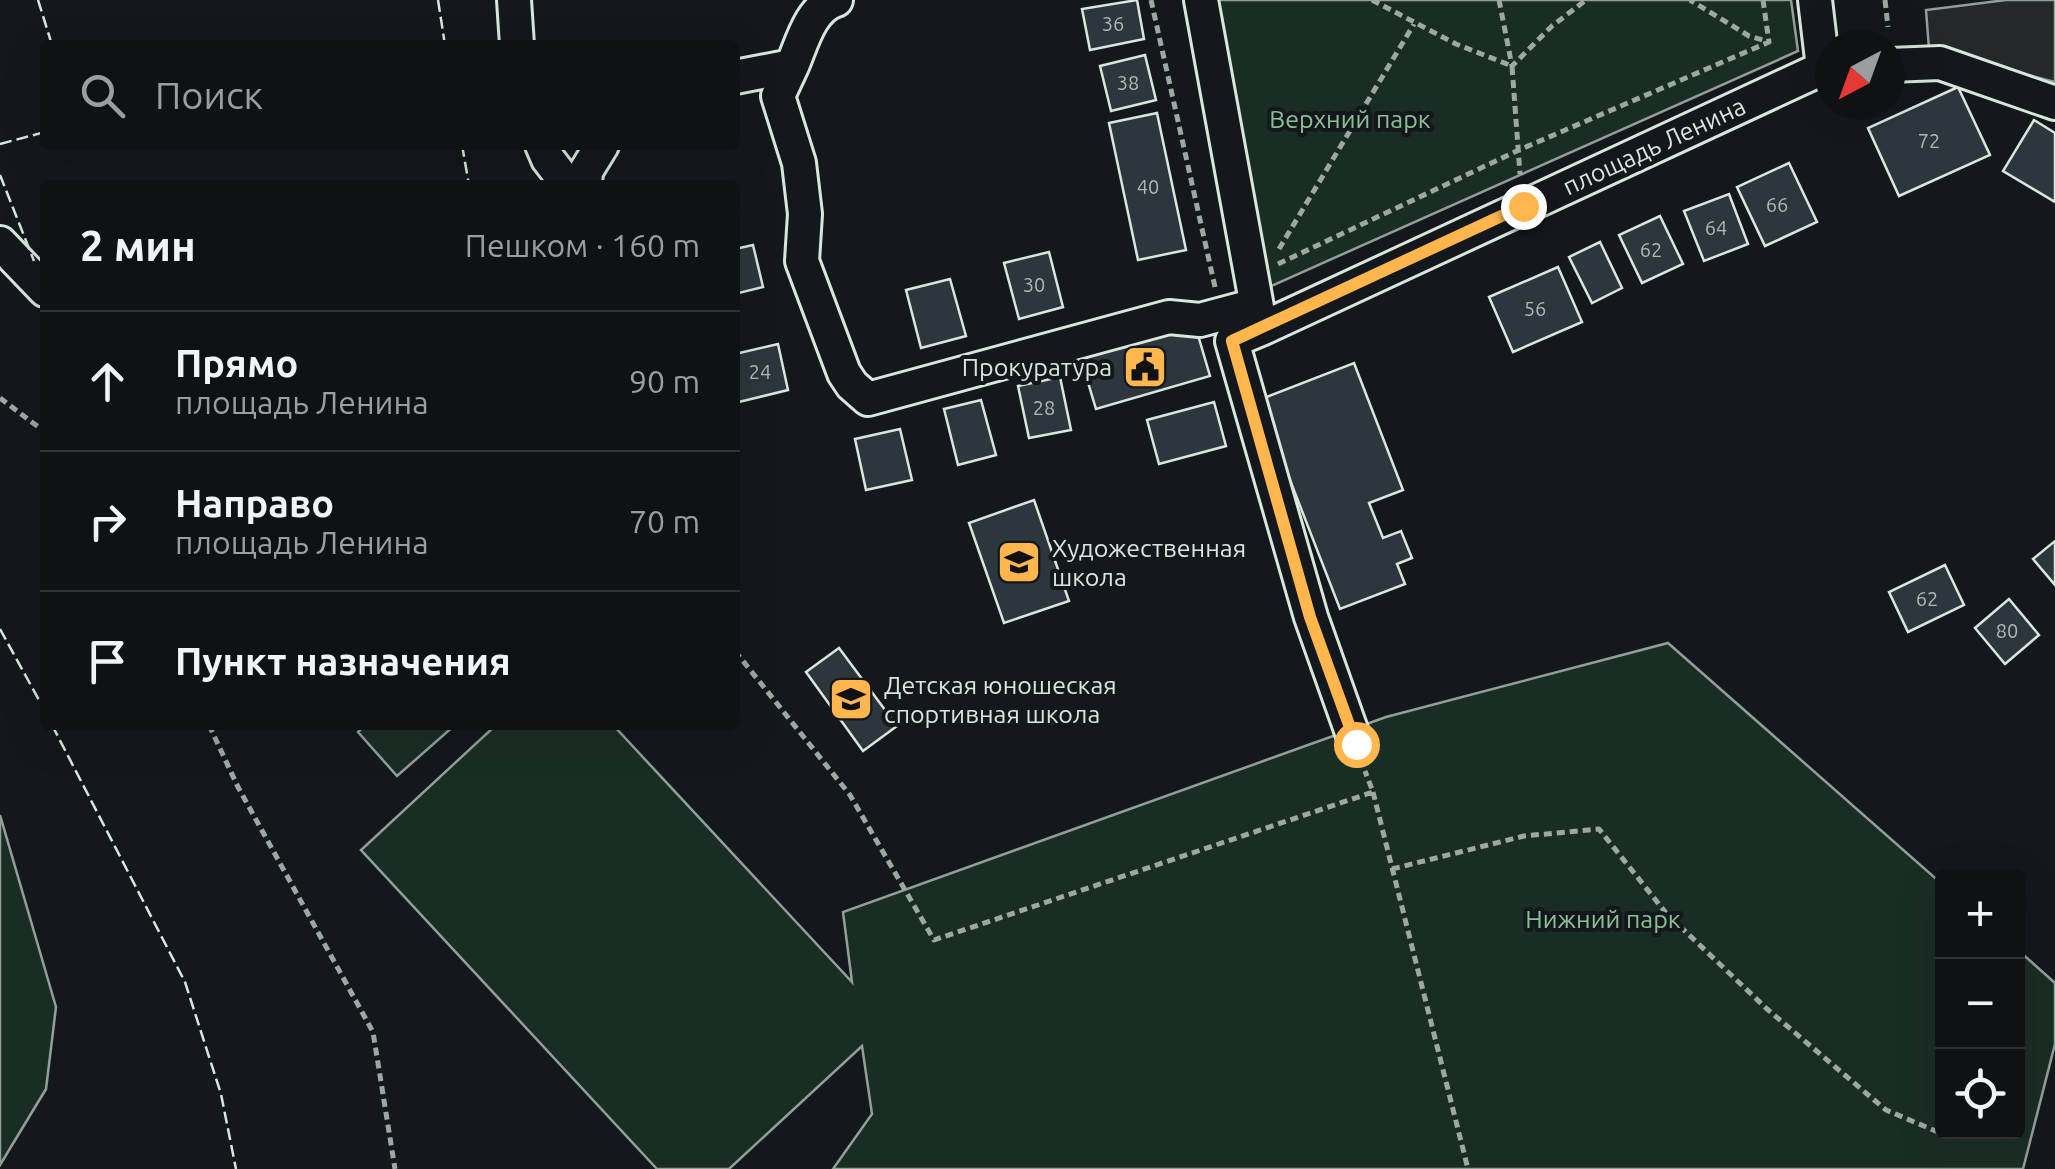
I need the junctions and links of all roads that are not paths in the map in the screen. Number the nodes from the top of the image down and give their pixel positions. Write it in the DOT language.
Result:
graph roads {
  1 [pos="514,0"];
  2 [pos="836,0"];
  3 [pos="1200,0"];
  4 [pos="1815,0"];
  5 [pos="1820,30"];
  6 [pos="517,40"];
  7 [pos="1905,64"];
  8 [pos="792,66"];
  9 [pos="1815,73"];
  10 [pos="740,77"];
  11 [pos="2055,103"];
  12 [pos="544,150"];
  13 [pos="599,150"];
  14 [pos="564,180"];
  15 [pos="585,180"];
  16 [pos="0,243"];
  17 [pos="40,285"];
  18 [pos="1257,305"];
  19 [pos="1356,744"];
  1 -- 6 [label="street"];
  2 -- 8 [label="street"];
  3 -- 18 [label="street"];
  4 -- 5 [label="street"];
  7 -- 11 [label="street"];
  8 -- 10 [label="street"];
  8 -- 18 [label="street"];
  9 -- 18 [label="street, площадь Ленина"];
  12 -- 14 [label="street"];
  13 -- 15 [label="street"];
  16 -- 17 [label="street"];
  18 -- 19 [label="street, площадь Ленина"];
}
